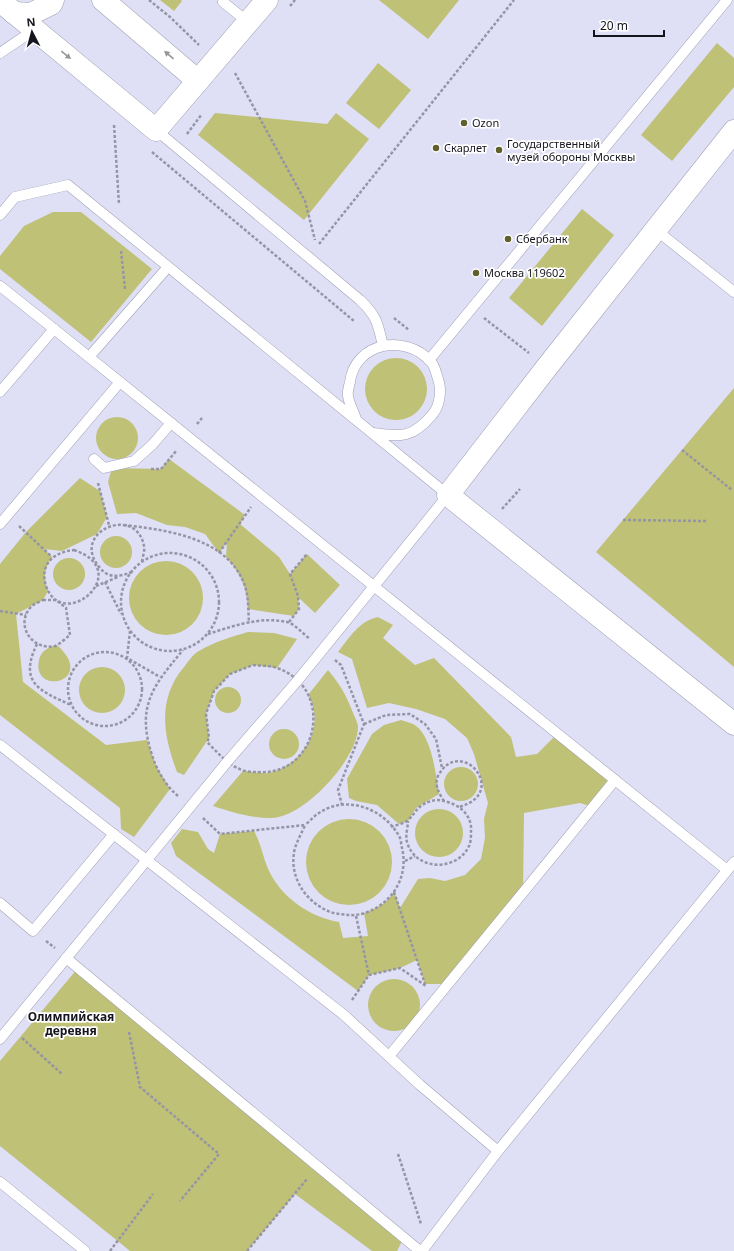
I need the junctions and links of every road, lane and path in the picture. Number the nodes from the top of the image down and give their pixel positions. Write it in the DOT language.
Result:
graph roads {
  1 [pos="53,0"];
  2 [pos="103,0"];
  3 [pos="224,0"];
  4 [pos="267,0"];
  5 [pos="514,0"];
  6 [pos="727,0"];
  7 [pos="7,7"];
  8 [pos="248,22"];
  9 [pos="34,30"];
  10 [pos="0,53"];
  11 [pos="235,72"];
  12 [pos="198,81"];
  13 [pos="113,120"];
  14 [pos="119,125"];
  15 [pos="734,131"];
  16 [pos="151,139"];
  17 [pos="0,215"];
  18 [pos="656,230"];
  19 [pos="168,266"];
  20 [pos="0,286"];
  21 [pos="734,292"];
  22 [pos="472,308"];
  23 [pos="359,324"];
  24 [pos="54,329"];
  25 [pos="383,346"];
  26 [pos="89,357"];
  27 [pos="429,360"];
  28 [pos="547,367"];
  29 [pos="120,382"];
  30 [pos="0,392"];
  31 [pos="356,419"];
  32 [pos="171,423"];
  33 [pos="373,433"];
  34 [pos="682,450"];
  35 [pos="94,459"];
  36 [pos="732,490"];
  37 [pos="260,495"];
  38 [pos="448,495"];
  39 [pos="8,515"];
  40 [pos="623,520"];
  41 [pos="706,521"];
  42 [pos="0,524"];
  43 [pos="124,525"];
  44 [pos="317,541"];
  45 [pos="220,553"];
  46 [pos="52,557"];
  47 [pos="142,561"];
  48 [pos="94,562"];
  49 [pos="132,572"];
  50 [pos="119,577"];
  51 [pos="105,582"];
  52 [pos="96,586"];
  53 [pos="373,586"];
  54 [pos="56,600"];
  55 [pos="0,610"];
  56 [pos="26,615"];
  57 [pos="289,622"];
  58 [pos="249,623"];
  59 [pos="130,632"];
  60 [pos="207,634"];
  61 [pos="37,644"];
  62 [pos="323,649"];
  63 [pos="183,650"];
  64 [pos="127,658"];
  65 [pos="160,677"];
  66 [pos="71,705"];
  67 [pos="364,724"];
  68 [pos="734,724"];
  69 [pos="0,745"];
  70 [pos="442,768"];
  71 [pos="615,780"];
  72 [pos="445,801"];
  73 [pos="342,805"];
  74 [pos="190,807"];
  75 [pos="459,807"];
  76 [pos="408,820"];
  77 [pos="305,825"];
  78 [pos="391,827"];
  79 [pos="114,834"];
  80 [pos="415,856"];
  81 [pos="147,860"];
  82 [pos="405,861"];
  83 [pos="734,862"];
  84 [pos="727,870"];
  85 [pos="394,892"];
  86 [pos="0,903"];
  87 [pos="356,916"];
  88 [pos="33,931"];
  89 [pos="66,958"];
  90 [pos="369,975"];
  91 [pos="425,984"];
  92 [pos="432,1003"];
  93 [pos="350,1004"];
  94 [pos="124,1006"];
  95 [pos="10,1027"];
  96 [pos="0,1039"];
  97 [pos="390,1055"];
  98 [pos="62,1074"];
  99 [pos="498,1151"];
  100 [pos="398,1154"];
  101 [pos="0,1182"];
  102 [pos="153,1194"];
  103 [pos="295,1194"];
  104 [pos="180,1201"];
  105 [pos="426,1218"];
  106 [pos="85,1251"];
  107 [pos="110,1251"];
  108 [pos="247,1251"];
  109 [pos="421,1251"];
  1 -- 7 [label="street"];
  12 -- 2 [label="street, one-way"];
  3 -- 8 [label="lane"];
  4 -- 8 [label="street"];
  5 -- 11 [label="path"];
  6 -- 22 [label="lane"];
  7 -- 9 [label="street"];
  8 -- 12 [label="street"];
  9 -- 10 [label="lane"];
  9 -- 16 [label="street, one-way"];
  12 -- 16 [label="street"];
  13 -- 14 [label="path"];
  15 -- 18 [label="street"];
  16 -- 23 [label="path"];
  16 -- 25 [label="lane"];
  17 -- 19 [label="lane"];
  18 -- 21 [label="lane"];
  18 -- 28 [label="street"];
  19 -- 26 [label="lane"];
  19 -- 31 [label="lane"];
  20 -- 24 [label="lane"];
  22 -- 27 [label="lane"];
  22 -- 28 [label="path"];
  24 -- 26 [label="lane"];
  24 -- 30 [label="lane"];
  25 -- 27 [label="lane"];
  25 -- 31 [label="lane"];
  26 -- 29 [label="lane"];
  27 -- 33 [label="lane"];
  28 -- 38 [label="street"];
  29 -- 32 [label="lane"];
  29 -- 39 [label="lane"];
  31 -- 33 [label="lane"];
  32 -- 35 [label="lane"];
  32 -- 37 [label="lane"];
  33 -- 38 [label="lane"];
  34 -- 36 [label="path"];
  37 -- 44 [label="lane"];
  37 -- 45 [label="path"];
  38 -- 53 [label="lane"];
  38 -- 68 [label="street"];
  39 -- 42 [label="lane"];
  39 -- 46 [label="path"];
  40 -- 41 [label="path"];
  43 -- 45 [label="path"];
  43 -- 47 [label="path"];
  43 -- 48 [label="path"];
  44 -- 53 [label="lane"];
  44 -- 57 [label="path"];
  45 -- 58 [label="path"];
  46 -- 48 [label="path"];
  46 -- 54 [label="path"];
  47 -- 49 [label="path"];
  47 -- 60 [label="path"];
  48 -- 50 [label="path"];
  48 -- 52 [label="path"];
  49 -- 50 [label="path"];
  49 -- 59 [label="path"];
  50 -- 51 [label="path"];
  51 -- 52 [label="path"];
  51 -- 59 [label="path"];
  52 -- 54 [label="path"];
  53 -- 62 [label="lane"];
  53 -- 71 [label="lane"];
  54 -- 56 [label="path"];
  54 -- 61 [label="path"];
  55 -- 56 [label="path"];
  56 -- 61 [label="path"];
  57 -- 58 [label="path"];
  57 -- 62 [label="path"];
  58 -- 60 [label="path"];
  59 -- 63 [label="path"];
  59 -- 64 [label="path"];
  60 -- 63 [label="path"];
  61 -- 66 [label="path"];
  62 -- 67 [label="path"];
  62 -- 74 [label="lane"];
  63 -- 65 [label="path"];
  64 -- 65 [label="path"];
  64 -- 66 [label="path"];
  64 -- 66 [label="path"];
  65 -- 74 [label="path"];
  67 -- 70 [label="path"];
  67 -- 73 [label="path"];
  69 -- 79 [label="lane"];
  70 -- 72 [label="path"];
  70 -- 75 [label="path"];
  71 -- 84 [label="lane"];
  71 -- 92 [label="lane"];
  72 -- 75 [label="path"];
  72 -- 76 [label="path"];
  73 -- 77 [label="path"];
  73 -- 78 [label="path"];
  74 -- 77 [label="path"];
  74 -- 81 [label="lane"];
  75 -- 80 [label="path"];
  76 -- 78 [label="path"];
  76 -- 80 [label="path"];
  77 -- 87 [label="path"];
  78 -- 82 [label="path"];
  79 -- 81 [label="lane"];
  79 -- 88 [label="lane"];
  80 -- 82 [label="path"];
  81 -- 89 [label="lane"];
  81 -- 97 [label="lane"];
  82 -- 85 [label="path"];
  83 -- 84 [label="lane"];
  84 -- 99 [label="lane"];
  85 -- 87 [label="path"];
  85 -- 91 [label="path"];
  86 -- 88 [label="lane"];
  87 -- 90 [label="path"];
  88 -- 89 [label="path"];
  89 -- 94 [label="lane"];
  89 -- 95 [label="lane"];
  90 -- 91 [label="path"];
  90 -- 93 [label="path"];
  91 -- 92 [label="path"];
  92 -- 97 [label="lane"];
  94 -- 104 [label="path"];
  94 -- 109 [label="lane"];
  95 -- 96 [label="lane"];
  95 -- 98 [label="path"];
  97 -- 99 [label="lane"];
  99 -- 109 [label="lane"];
  100 -- 105 [label="path"];
  101 -- 106 [label="lane"];
  102 -- 107 [label="path"];
  103 -- 108 [label="path"];
}
